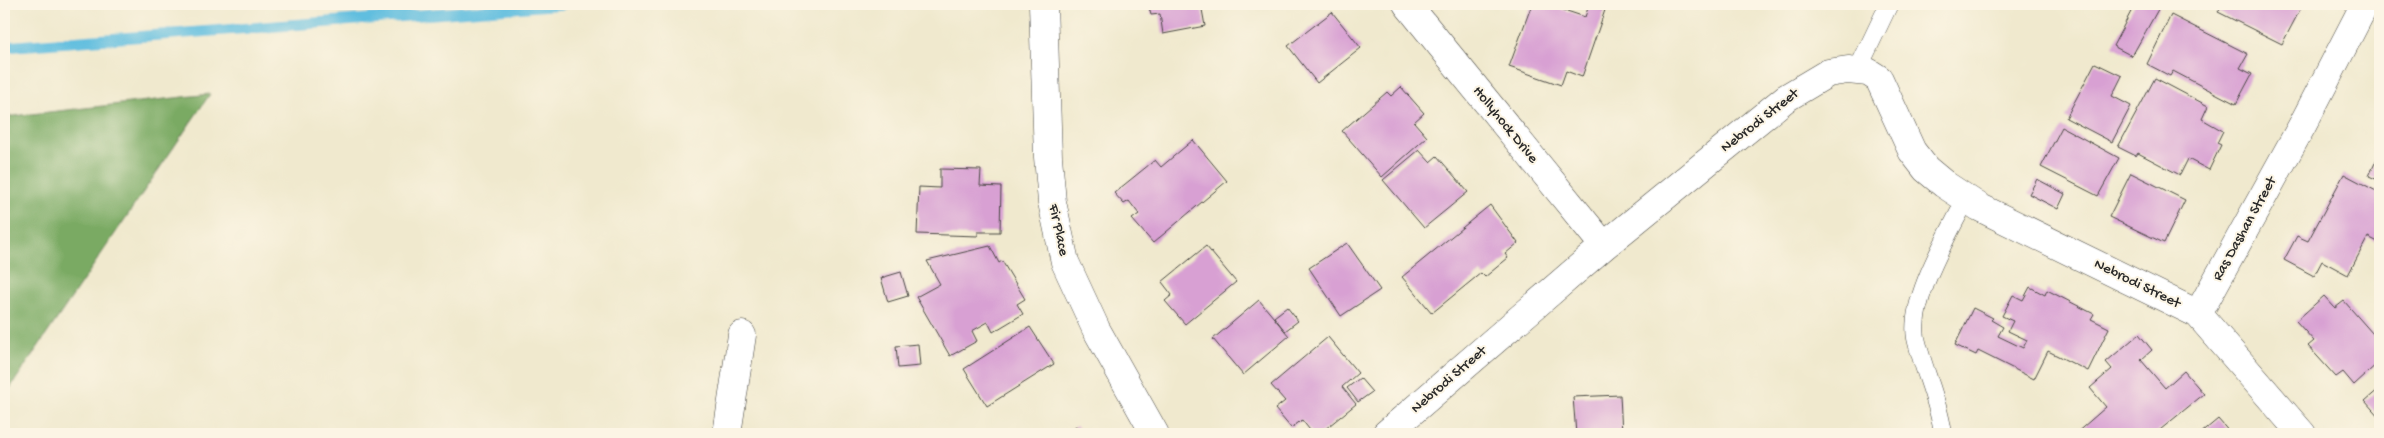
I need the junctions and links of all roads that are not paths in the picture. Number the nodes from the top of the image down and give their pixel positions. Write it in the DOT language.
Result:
graph roads {
  1 [pos="1044,4"];
  2 [pos="1407,4"];
  3 [pos="1889,4"];
  4 [pos="2366,4"];
  5 [pos="1857,71"];
  6 [pos="1966,199"];
  7 [pos="1604,246"];
  8 [pos="2198,314"];
  9 [pos="742,336"];
  10 [pos="727,434"];
  11 [pos="1156,434"];
  12 [pos="1386,434"];
  13 [pos="1943,434"];
  14 [pos="2302,434"];
  1 -- 11 [label="street, Fir Place"];
  2 -- 7 [label="street, Hollyhock Drive"];
  3 -- 5 [label="lane"];
  4 -- 8 [label="street, Ras Dashan Street"];
  5 -- 6 [label="street, Nebrodi Street"];
  5 -- 7 [label="street, Nebrodi Street"];
  6 -- 8 [label="street, Nebrodi Street"];
  6 -- 13 [label="lane"];
  7 -- 12 [label="street, Nebrodi Street"];
  8 -- 14 [label="street"];
  9 -- 10 [label="street"];
}
